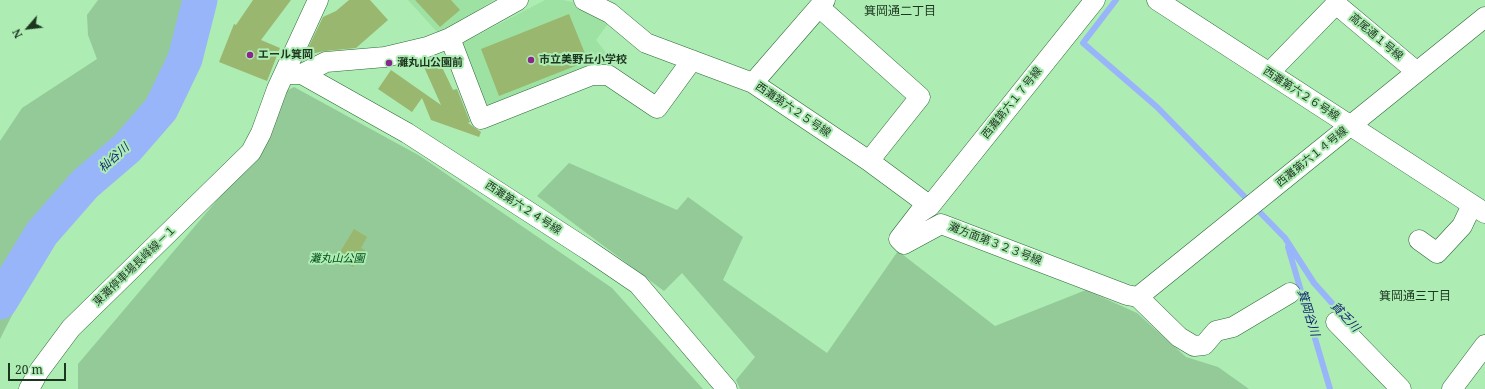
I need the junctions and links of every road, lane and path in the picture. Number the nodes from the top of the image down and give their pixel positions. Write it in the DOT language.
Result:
graph roads {
  1 [pos="318,0"];
  2 [pos="518,0"];
  3 [pos="584,0"];
  4 [pos="1095,0"];
  5 [pos="1157,0"];
  6 [pos="822,3"];
  7 [pos="1485,17"];
  8 [pos="450,38"];
  9 [pos="692,60"];
  10 [pos="1417,72"];
  11 [pos="1269,73"];
  12 [pos="293,74"];
  13 [pos="753,83"];
  14 [pos="1350,126"];
  15 [pos="870,161"];
  16 [pos="930,206"];
  17 [pos="1479,209"];
  18 [pos="1419,240"];
  19 [pos="1290,293"];
  20 [pos="1138,297"];
  21 [pos="1336,322"];
  22 [pos="1485,345"];
  23 [pos="29,389"];
  24 [pos="727,389"];
  25 [pos="1401,389"];
  26 [pos="1452,389"];
  1 -- 12 [label="street"];
  2 -- 8 [label="street"];
  3 -- 9 [label="street, 西灘第六２５号線"];
  4 -- 16 [label="street, 西灘第六１７号線"];
  5 -- 11 [label="street, 西灘第六２６号線"];
  6 -- 13 [label="street"];
  6 -- 15 [label="street"];
  7 -- 10 [label="street, 西灘第六１４号線"];
  8 -- 9 [label="street"];
  8 -- 12 [label="street"];
  9 -- 13 [label="street, 西灘第六２５号線"];
  10 -- 11 [label="street, 高尾通１号線"];
  10 -- 14 [label="street, 西灘第六１４号線"];
  11 -- 14 [label="street, 西灘第六２６号線"];
  12 -- 23 [label="street, 東灘停車場長峰線－１"];
  12 -- 24 [label="street, 西灘第六２４号線"];
  13 -- 15 [label="street, 西灘第六２５号線"];
  14 -- 17 [label="street, 西灘第六２６号線"];
  14 -- 20 [label="street, 西灘第六１４号線"];
  15 -- 16 [label="street, 西灘第六２５号線"];
  16 -- 20 [label="street, 灘方面第３２３号線"];
  17 -- 18 [label="street"];
  19 -- 20 [label="street"];
  21 -- 25 [label="street"];
  22 -- 26 [label="street"];
}
